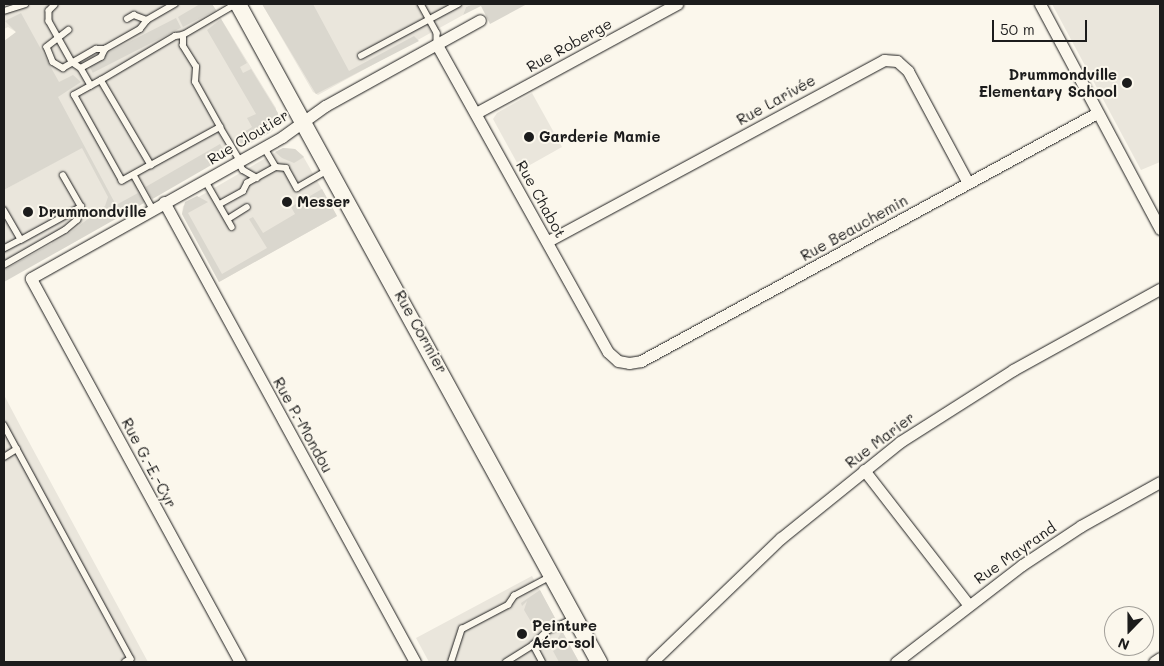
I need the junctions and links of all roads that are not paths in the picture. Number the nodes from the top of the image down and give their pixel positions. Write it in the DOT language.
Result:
graph roads {
  1 [pos="25,4"];
  2 [pos="174,4"];
  3 [pos="238,4"];
  4 [pos="421,4"];
  5 [pos="458,4"];
  6 [pos="677,4"];
  7 [pos="1040,4"];
  8 [pos="55,5"];
  9 [pos="4,11"];
  10 [pos="127,19"];
  11 [pos="146,20"];
  12 [pos="430,20"];
  13 [pos="480,20"];
  14 [pos="69,30"];
  15 [pos="183,35"];
  16 [pos="58,36"];
  17 [pos="437,45"];
  18 [pos="105,49"];
  19 [pos="361,56"];
  20 [pos="72,62"];
  21 [pos="81,68"];
  22 [pos="101,80"];
  23 [pos="91,85"];
  24 [pos="476,113"];
  25 [pos="1097,113"];
  26 [pos="304,120"];
  27 [pos="220,126"];
  28 [pos="264,147"];
  29 [pos="239,161"];
  30 [pos="151,165"];
  31 [pos="276,167"];
  32 [pos="331,168"];
  33 [pos="134,175"];
  34 [pos="63,176"];
  35 [pos="257,178"];
  36 [pos="205,180"];
  37 [pos="968,183"];
  38 [pos="164,202"];
  39 [pos="220,204"];
  40 [pos="81,207"];
  41 [pos="247,208"];
  42 [pos="153,209"];
  43 [pos="4,210"];
  44 [pos="228,219"];
  45 [pos="232,227"];
  46 [pos="1160,230"];
  47 [pos="21,240"];
  48 [pos="548,241"];
  49 [pos="4,249"];
  50 [pos="4,265"];
  51 [pos="31,278"];
  52 [pos="1160,289"];
  53 [pos="624,363"];
  54 [pos="4,425"];
  55 [pos="17,449"];
  56 [pos="4,457"];
  57 [pos="864,470"];
  58 [pos="1160,482"];
  59 [pos="552,575"];
  60 [pos="968,604"];
  61 [pos="576,618"];
  62 [pos="533,645"];
  63 [pos="1160,658"];
  64 [pos="130,661"];
  65 [pos="240,662"];
  66 [pos="415,662"];
  67 [pos="451,662"];
  68 [pos="506,662"];
  69 [pos="542,662"];
  70 [pos="600,662"];
  71 [pos="652,662"];
  72 [pos="896,662"];
  73 [pos="1154,662"];
  1 -- 9 [label="lane"];
  2 -- 11 [label="lane"];
  3 -- 15 [label="lane"];
  3 -- 26 [label="street, Rue Cormier"];
  4 -- 12 [label="lane"];
  5 -- 12 [label="lane"];
  6 -- 24 [label="street, Rue Roberge"];
  7 -- 25 [label="street"];
  8 -- 16 [label="lane"];
  10 -- 11 [label="lane"];
  11 -- 18 [label="lane"];
  12 -- 17 [label="lane"];
  12 -- 19 [label="lane"];
  13 -- 17 [label="street, Rue Cloutier"];
  14 -- 16 [label="lane"];
  15 -- 22 [label="lane"];
  15 -- 27 [label="lane"];
  16 -- 20 [label="lane"];
  16 -- 20 [label="lane"];
  17 -- 24 [label="street, Rue Chabot"];
  17 -- 26 [label="street, Rue Cloutier"];
  18 -- 20 [label="lane"];
  18 -- 21 [label="lane"];
  20 -- 21 [label="lane"];
  21 -- 23 [label="lane"];
  22 -- 23 [label="lane"];
  22 -- 30 [label="lane"];
  23 -- 33 [label="lane"];
  24 -- 48 [label="street, Rue Chabot"];
  25 -- 37 [label="street, Rue Beauchemin"];
  25 -- 46 [label="street"];
  26 -- 28 [label="street, Rue Cloutier"];
  26 -- 32 [label="street, Rue Cormier"];
  27 -- 29 [label="lane"];
  27 -- 30 [label="lane"];
  28 -- 29 [label="street, Rue Cloutier"];
  28 -- 31 [label="lane"];
  29 -- 35 [label="lane"];
  29 -- 36 [label="street, Rue Cloutier"];
  30 -- 33 [label="lane"];
  31 -- 32 [label="lane"];
  31 -- 35 [label="lane"];
  32 -- 59 [label="street, Rue Cormier"];
  33 -- 42 [label="lane"];
  34 -- 40 [label="lane"];
  35 -- 39 [label="lane"];
  36 -- 38 [label="street, Rue Cloutier"];
  36 -- 39 [label="lane"];
  37 -- 48 [label="street, Rue Larivée"];
  37 -- 53 [label="street, Rue Beauchemin"];
  38 -- 42 [label="street, Rue Cloutier"];
  38 -- 66 [label="street, Rue P.-Mondou"];
  39 -- 44 [label="lane"];
  40 -- 47 [label="lane"];
  40 -- 50 [label="lane"];
  41 -- 44 [label="lane"];
  42 -- 51 [label="street, Rue Cloutier"];
  43 -- 47 [label="lane"];
  44 -- 45 [label="lane"];
  47 -- 49 [label="lane"];
  48 -- 53 [label="street, Rue Chabot"];
  51 -- 65 [label="street, Rue G.-E.-Cyr"];
  52 -- 57 [label="street, Rue Marier"];
  54 -- 55 [label="lane"];
  55 -- 56 [label="lane"];
  55 -- 64 [label="lane"];
  57 -- 60 [label="street"];
  57 -- 71 [label="street, Rue Marier"];
  58 -- 60 [label="street, Rue Mayrand"];
  59 -- 61 [label="street, Rue Cormier"];
  59 -- 67 [label="lane"];
  60 -- 72 [label="street, Rue Mayrand"];
  61 -- 62 [label="lane"];
  61 -- 70 [label="street, Rue Cormier"];
  62 -- 68 [label="lane"];
  62 -- 69 [label="lane"];
  63 -- 73 [label="street"];
}
